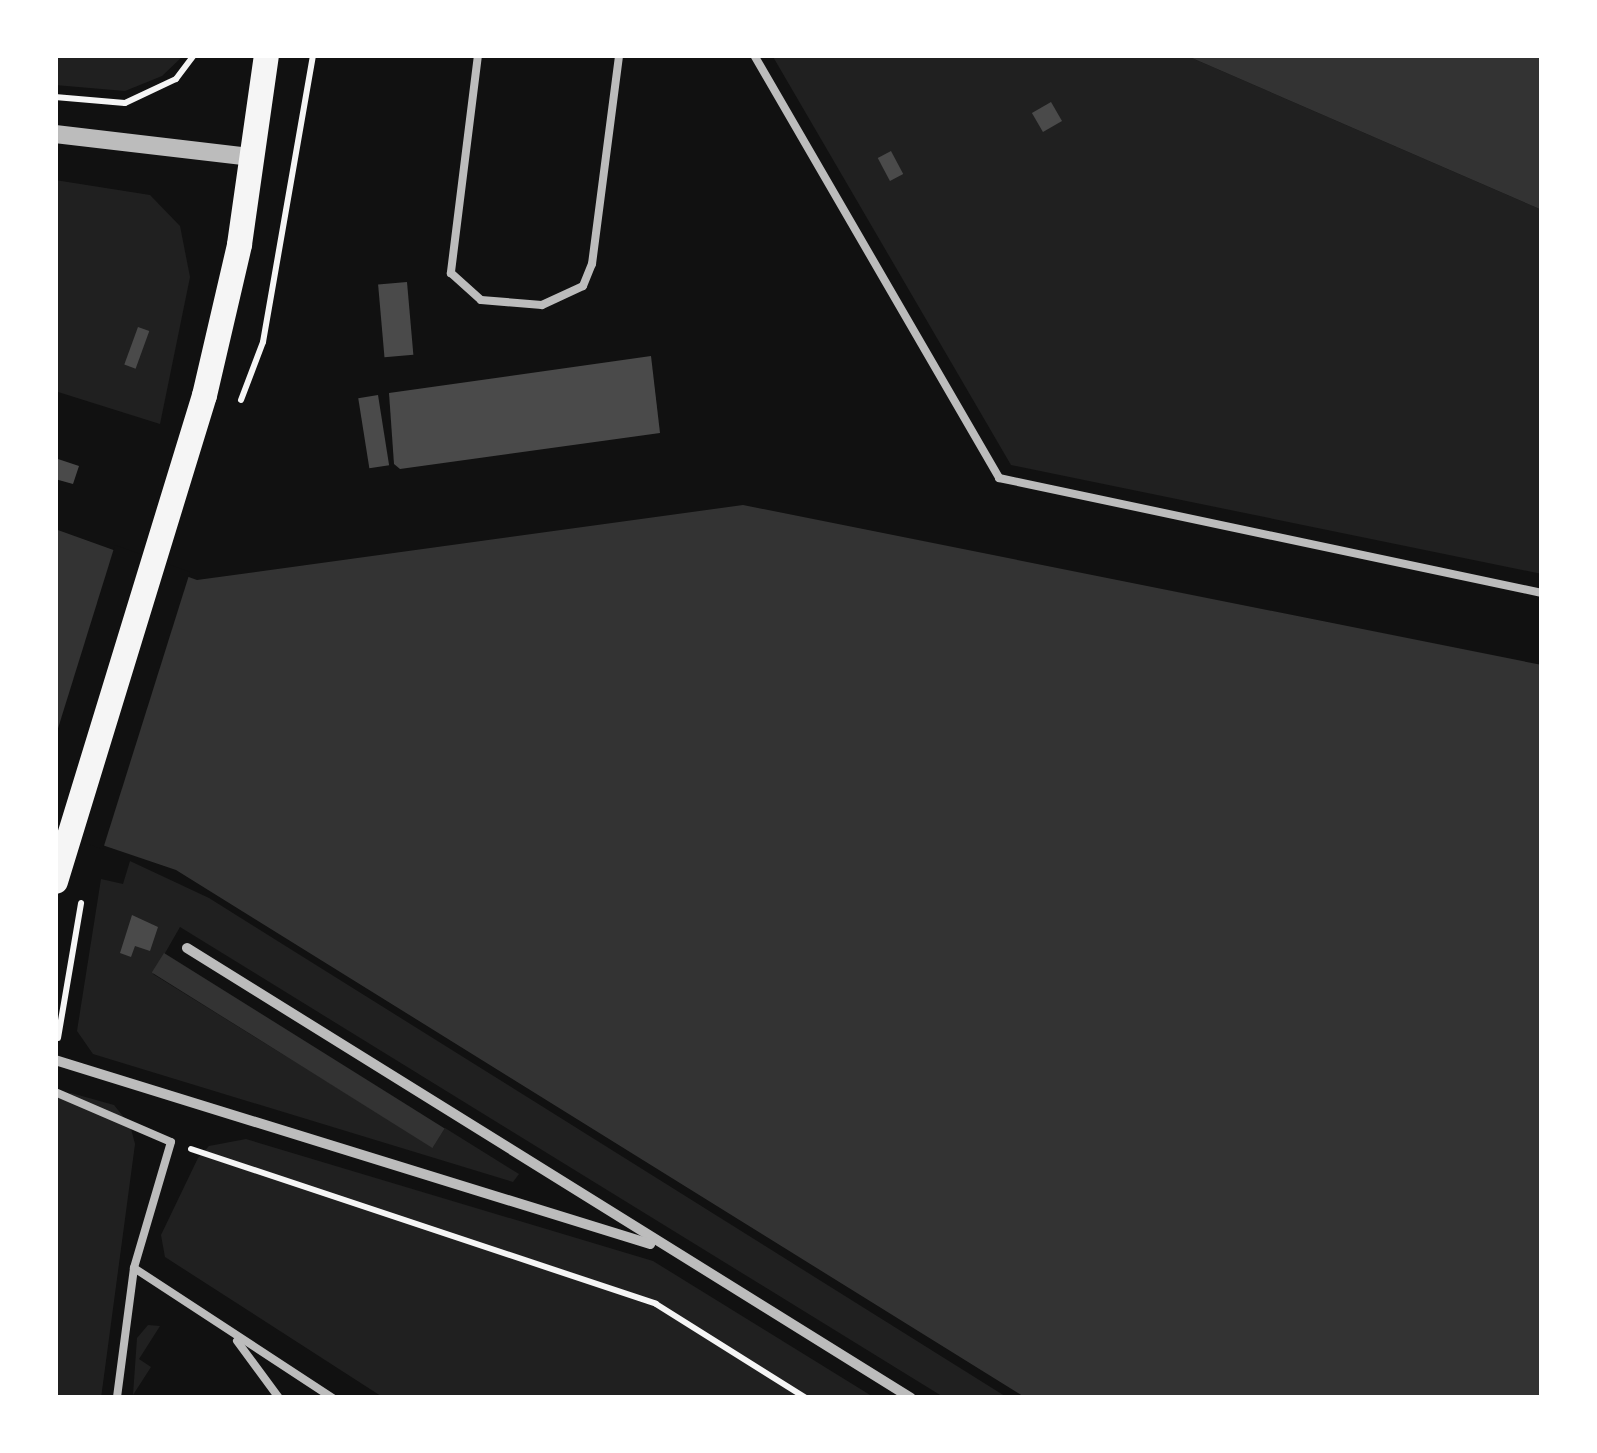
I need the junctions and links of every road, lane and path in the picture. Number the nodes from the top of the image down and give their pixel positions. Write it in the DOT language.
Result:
graph roads {
  1 [pos="194,55"];
  2 [pos="266,55"];
  3 [pos="478,55"];
  4 [pos="619,55"];
  5 [pos="754,55"];
  6 [pos="55,97"];
  7 [pos="55,134"];
  8 [pos="252,158"];
  9 [pos="1542,593"];
  10 [pos="59,869"];
  11 [pos="84,889"];
  12 [pos="187,948"];
  13 [pos="55,1058"];
  14 [pos="55,1092"];
  15 [pos="171,1142"];
  16 [pos="665,1248"];
  17 [pos="134,1268"];
  18 [pos="234,1337"];
  19 [pos="117,1398"];
  20 [pos="279,1398"];
  21 [pos="333,1398"];
  22 [pos="806,1398"];
  23 [pos="910,1398"];
  1 -- 6 [label="path"];
  2 -- 8 [label="main road"];
  3 -- 4 [label="lane"];
  5 -- 9 [label="lane"];
  7 -- 8 [label="street"];
  8 -- 10 [label="main road"];
  11 -- 13 [label="path"];
  12 -- 16 [label="street"];
  13 -- 16 [label="street"];
  14 -- 15 [label="lane"];
  15 -- 17 [label="lane"];
  15 -- 22 [label="path"];
  16 -- 23 [label="street"];
  17 -- 18 [label="lane"];
  17 -- 19 [label="lane"];
  18 -- 20 [label="lane"];
  18 -- 21 [label="lane"];
}
